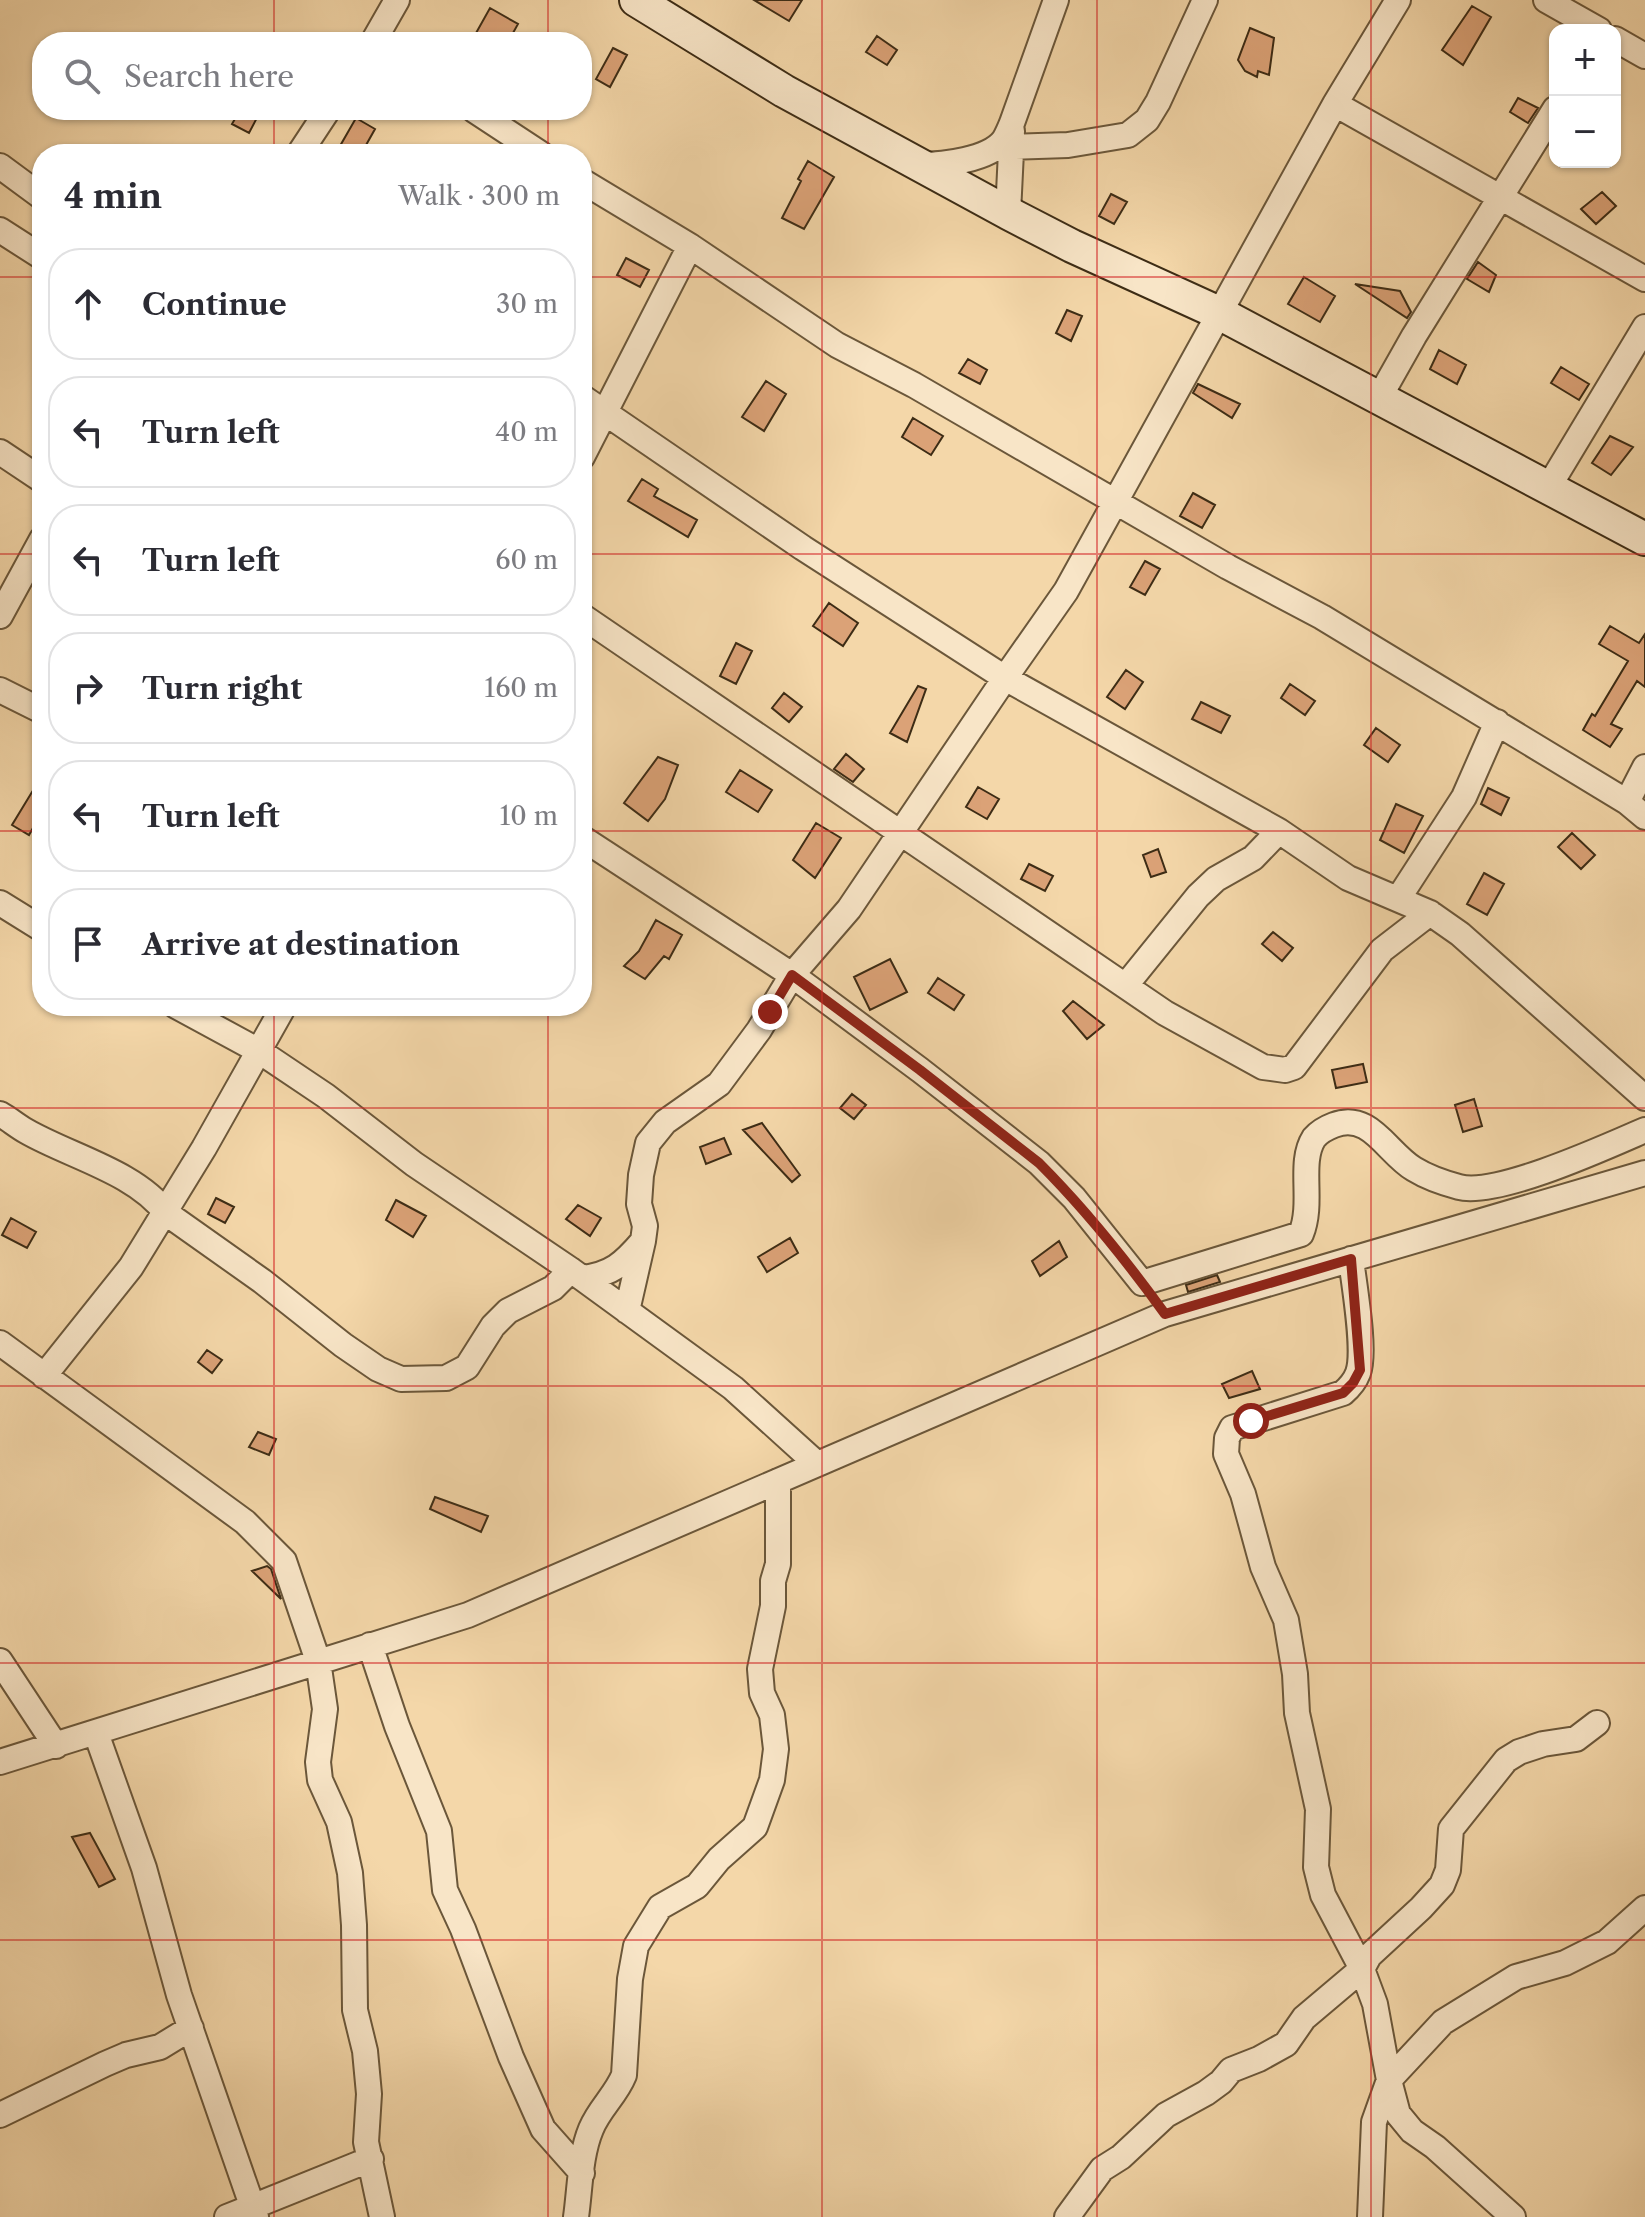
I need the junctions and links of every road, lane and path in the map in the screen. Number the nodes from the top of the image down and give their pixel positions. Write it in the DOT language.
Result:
graph roads {
  1 [pos="397,0"];
  2 [pos="1056,0"];
  3 [pos="1205,0"];
  4 [pos="1398,0"];
  5 [pos="1547,0"];
  6 [pos="639,1"];
  7 [pos="1589,24"];
  8 [pos="379,32"];
  9 [pos="1621,42"];
  10 [pos="1645,56"];
  11 [pos="1335,104"];
  12 [pos="1549,118"];
  13 [pos="321,120"];
  14 [pos="489,120"];
  15 [pos="1011,135"];
  16 [pos="306,144"];
  17 [pos="526,144"];
  18 [pos="919,165"];
  19 [pos="0,166"];
  20 [pos="592,187"];
  21 [pos="32,190"];
  22 [pos="1500,196"];
  23 [pos="1008,213"];
  24 [pos="0,230"];
  25 [pos="690,246"];
  26 [pos="32,251"];
  27 [pos="1645,279"];
  28 [pos="1219,313"];
  29 [pos="1645,327"];
  30 [pos="1379,398"];
  31 [pos="592,404"];
  32 [pos="605,414"];
  33 [pos="592,438"];
  34 [pos="0,452"];
  35 [pos="32,473"];
  36 [pos="1548,488"];
  37 [pos="1117,503"];
  38 [pos="1645,539"];
  39 [pos="32,557"];
  40 [pos="0,616"];
  41 [pos="592,623"];
  42 [pos="1005,678"];
  43 [pos="0,690"];
  44 [pos="32,706"];
  45 [pos="1497,722"];
  46 [pos="1645,767"];
  47 [pos="1636,810"];
  48 [pos="1279,831"];
  49 [pos="899,834"];
  50 [pos="592,845"];
  51 [pos="1398,899"];
  52 [pos="0,903"];
  53 [pos="1430,913"];
  54 [pos="32,923"];
  55 [pos="792,975"];
  56 [pos="1126,985"];
  57 [pos="194,1016"];
  58 [pos="278,1016"];
  59 [pos="259,1051"];
  60 [pos="1645,1098"];
  61 [pos="0,1114"];
  62 [pos="1645,1130"];
  63 [pos="1645,1173"];
  64 [pos="166,1213"];
  65 [pos="643,1241"];
  66 [pos="1351,1259"];
  67 [pos="577,1274"];
  68 [pos="1142,1283"];
  69 [pos="627,1311"];
  70 [pos="1165,1314"];
  71 [pos="0,1343"];
  72 [pos="44,1376"];
  73 [pos="817,1464"];
  74 [pos="778,1481"];
  75 [pos="370,1645"];
  76 [pos="0,1661"];
  77 [pos="318,1661"];
  78 [pos="1597,1723"];
  79 [pos="96,1733"];
  80 [pos="56,1746"];
  81 [pos="0,1762"];
  82 [pos="1645,1908"];
  83 [pos="1362,1969"];
  84 [pos="191,2028"];
  85 [pos="1389,2080"];
  86 [pos="0,2115"];
  87 [pos="371,2159"];
  88 [pos="582,2173"];
  89 [pos="254,2212"];
  90 [pos="227,2217"];
  91 [pos="382,2217"];
  92 [pos="576,2217"];
  93 [pos="1067,2217"];
  94 [pos="1370,2217"];
  95 [pos="1513,2217"];
  1 -- 8 [label="street"];
  2 -- 15 [label="street"];
  3 -- 15 [label="street"];
  4 -- 11 [label="street"];
  5 -- 7 [label="street"];
  6 -- 18 [label="main road"];
  9 -- 10 [label="street"];
  11 -- 22 [label="street"];
  11 -- 28 [label="street"];
  12 -- 22 [label="street"];
  13 -- 16 [label="street"];
  14 -- 17 [label="street"];
  15 -- 18 [label="street"];
  15 -- 23 [label="street"];
  18 -- 23 [label="main road"];
  19 -- 21 [label="street"];
  20 -- 25 [label="street"];
  22 -- 27 [label="street"];
  22 -- 30 [label="street"];
  23 -- 28 [label="main road"];
  24 -- 26 [label="street"];
  25 -- 32 [label="street"];
  25 -- 37 [label="street"];
  28 -- 30 [label="main road"];
  28 -- 37 [label="street"];
  29 -- 36 [label="street"];
  30 -- 36 [label="main road"];
  31 -- 32 [label="street"];
  32 -- 33 [label="street"];
  32 -- 42 [label="street"];
  34 -- 35 [label="street"];
  36 -- 38 [label="main road"];
  37 -- 42 [label="street"];
  37 -- 45 [label="street"];
  39 -- 40 [label="street"];
  41 -- 49 [label="street"];
  42 -- 48 [label="street"];
  42 -- 49 [label="street"];
  43 -- 44 [label="street"];
  45 -- 47 [label="street"];
  45 -- 51 [label="street"];
  46 -- 47 [label="street"];
  48 -- 51 [label="street"];
  48 -- 56 [label="street"];
  49 -- 55 [label="street"];
  49 -- 56 [label="street"];
  50 -- 55 [label="street"];
  51 -- 53 [label="street"];
  52 -- 54 [label="street"];
  53 -- 56 [label="street"];
  53 -- 60 [label="street"];
  55 -- 65 [label="street"];
  55 -- 68 [label="street"];
  57 -- 59 [label="street"];
  58 -- 59 [label="street"];
  59 -- 64 [label="street"];
  59 -- 67 [label="street"];
  61 -- 64 [label="street"];
  62 -- 68 [label="street"];
  63 -- 66 [label="street"];
  64 -- 67 [label="street"];
  64 -- 72 [label="street"];
  65 -- 67 [label="street"];
  65 -- 69 [label="street"];
  66 -- 70 [label="street"];
  66 -- 83 [label="street"];
  67 -- 69 [label="street"];
  68 -- 70 [label="street"];
  69 -- 73 [label="street"];
  70 -- 73 [label="street"];
  71 -- 72 [label="street"];
  72 -- 77 [label="street"];
  73 -- 74 [label="street"];
  74 -- 75 [label="street"];
  74 -- 88 [label="street"];
  75 -- 77 [label="street"];
  75 -- 88 [label="street"];
  76 -- 80 [label="street"];
  77 -- 79 [label="street"];
  77 -- 87 [label="street"];
  78 -- 83 [label="street"];
  79 -- 80 [label="street"];
  79 -- 84 [label="street"];
  80 -- 81 [label="street"];
  82 -- 85 [label="street"];
  83 -- 85 [label="street"];
  83 -- 93 [label="street"];
  84 -- 86 [label="street"];
  84 -- 89 [label="street"];
  85 -- 94 [label="street"];
  85 -- 95 [label="street"];
  87 -- 89 [label="street"];
  87 -- 91 [label="street"];
  88 -- 92 [label="street"];
  89 -- 90 [label="street"];
}
